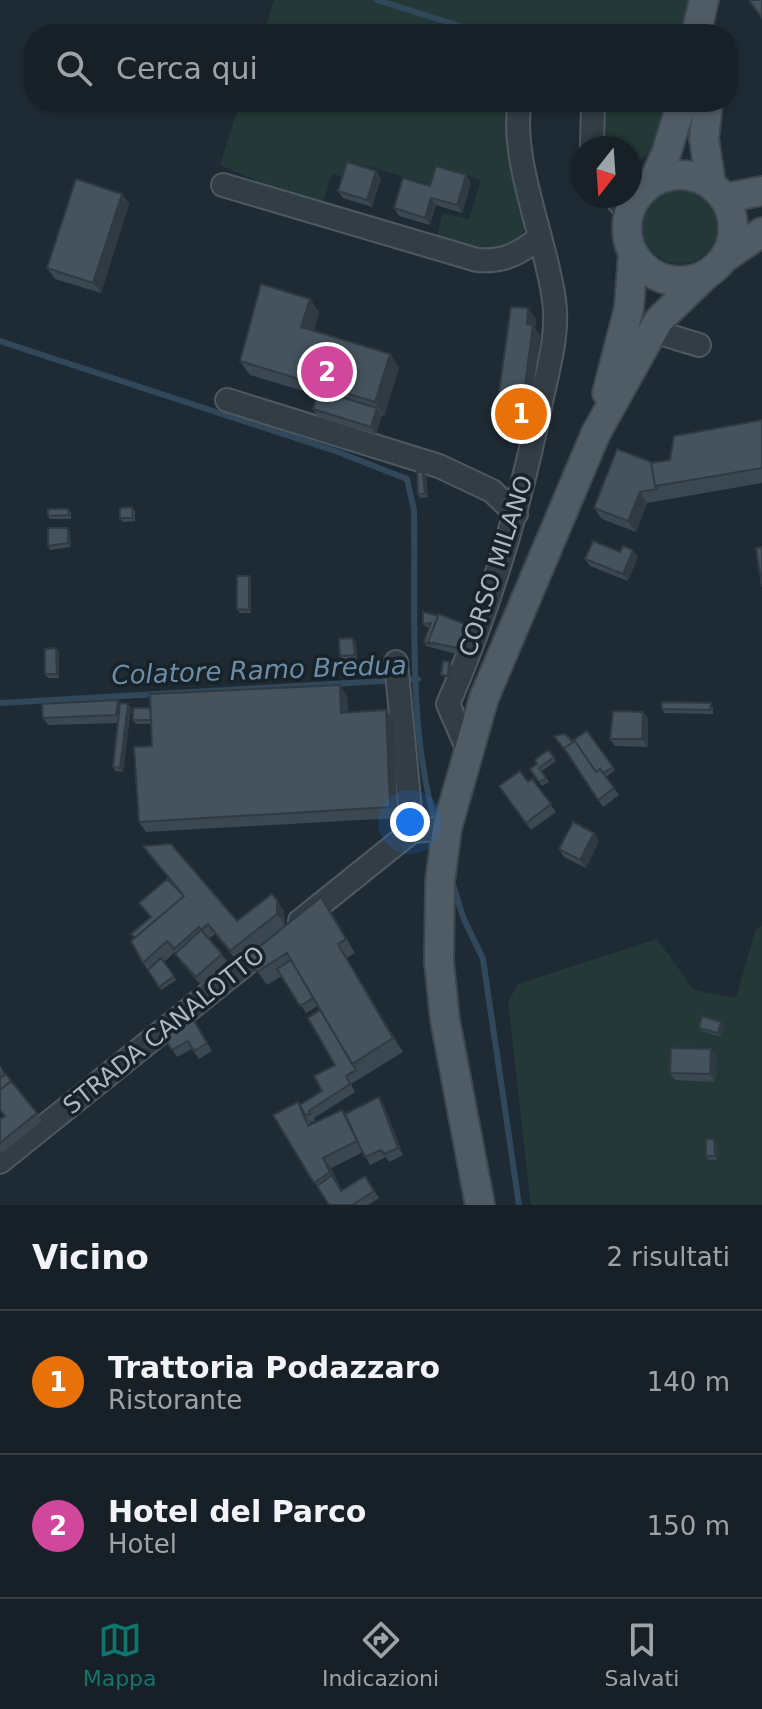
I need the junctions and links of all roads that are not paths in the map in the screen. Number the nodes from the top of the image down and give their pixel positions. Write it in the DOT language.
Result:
graph roads {
  1 [pos="704,0"];
  2 [pos="720,0"];
  3 [pos="698,24"];
  4 [pos="717,24"];
  5 [pos="520,112"];
  6 [pos="593,112"];
  7 [pos="679,112"];
  8 [pos="707,112"];
  9 [pos="592,136"];
  10 [pos="653,182"];
  11 [pos="223,185"];
  12 [pos="718,191"];
  13 [pos="762,191"];
  14 [pos="642,193"];
  15 [pos="622,208"];
  16 [pos="762,232"];
  17 [pos="540,237"];
  18 [pos="633,253"];
  19 [pos="715,267"];
  20 [pos="653,331"];
  21 [pos="699,345"];
  22 [pos="227,400"];
  23 [pos="596,433"];
  24 [pos="516,514"];
  25 [pos="397,674"];
  26 [pos="467,748"];
  27 [pos="436,831"];
  28 [pos="0,1162"];
  29 [pos="480,1205"];
  1 -- 3 [label="main road"];
  2 -- 4 [label="main road"];
  5 -- 17 [label="street, CORSO MILANO"];
  6 -- 9 [label="street"];
  7 -- 10 [label="main road"];
  8 -- 12 [label="main road"];
  10 -- 12 [label="main road"];
  10 -- 14 [label="main road"];
  11 -- 17 [label="street"];
  12 -- 13 [label="main road"];
  12 -- 19 [label="main road"];
  15 -- 18 [label="main road"];
  16 -- 19 [label="main road"];
  17 -- 24 [label="street, CORSO MILANO"];
  18 -- 19 [label="main road"];
  18 -- 23 [label="main road"];
  19 -- 20 [label="main road"];
  20 -- 21 [label="street"];
  20 -- 23 [label="main road"];
  22 -- 24 [label="street"];
  23 -- 26 [label="main road"];
  24 -- 26 [label="street, CORSO MILANO"];
  25 -- 27 [label="street"];
  26 -- 27 [label="main road"];
  27 -- 28 [label="street, STRADA CANALOTTO"];
  27 -- 29 [label="main road"];
}
